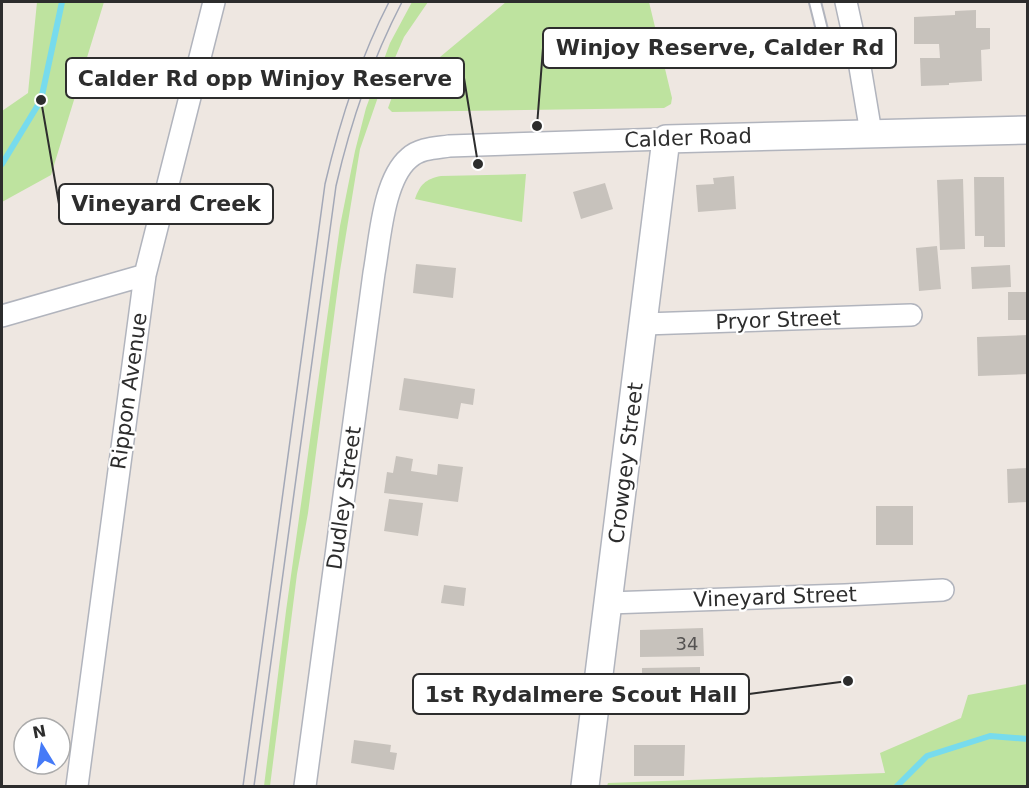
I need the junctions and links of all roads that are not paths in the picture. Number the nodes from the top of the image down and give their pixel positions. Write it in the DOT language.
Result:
graph roads {
  1 [pos="214,2"];
  2 [pos="815,2"];
  3 [pos="846,2"];
  4 [pos="859,61"];
  5 [pos="1028,130"];
  6 [pos="871,133"];
  7 [pos="666,138"];
  8 [pos="385,210"];
  9 [pos="145,275"];
  10 [pos="911,315"];
  11 [pos="2,316"];
  12 [pos="644,324"];
  13 [pos="943,590"];
  14 [pos="608,603"];
  15 [pos="76,786"];
  16 [pos="304,786"];
  17 [pos="585,786"];
  1 -- 9 [label="street, Rippon Avenue"];
  2 -- 4 [label="lane"];
  3 -- 4 [label="street"];
  4 -- 6 [label="street"];
  5 -- 6 [label="street, Calder Road"];
  6 -- 7 [label="street, Calder Road"];
  7 -- 8 [label="street, Calder Road"];
  7 -- 12 [label="street, Crowgey Street"];
  8 -- 16 [label="street, Dudley Street"];
  9 -- 11 [label="street"];
  9 -- 15 [label="street, Rippon Avenue"];
  10 -- 12 [label="street, Pryor Street"];
  12 -- 14 [label="street, Crowgey Street"];
  13 -- 14 [label="street, Vineyard Street"];
  14 -- 17 [label="street, Crowgey Street"];
}
